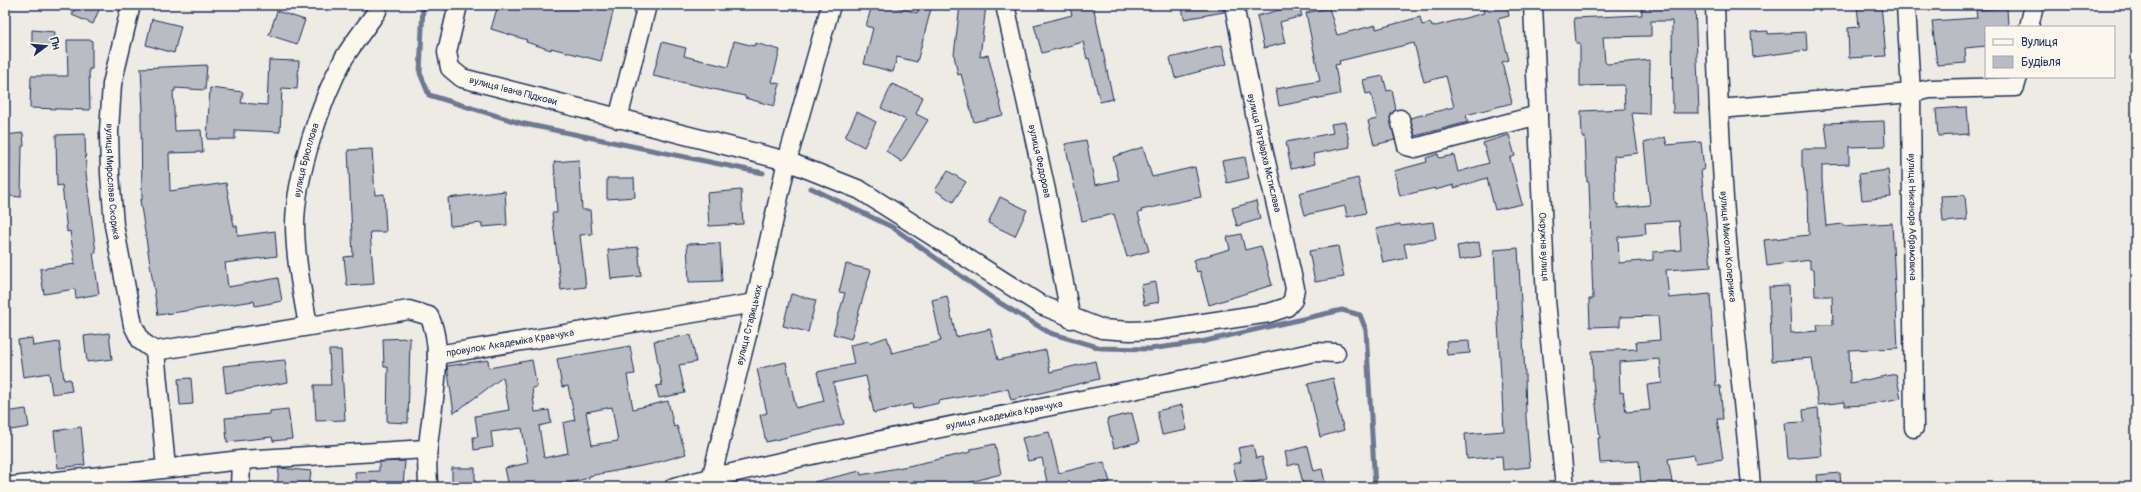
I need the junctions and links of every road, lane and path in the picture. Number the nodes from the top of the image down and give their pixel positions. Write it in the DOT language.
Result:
graph roads {
  1 [pos="131,5"];
  2 [pos="458,5"];
  3 [pos="647,5"];
  4 [pos="832,5"];
  5 [pos="1004,5"];
  6 [pos="1234,5"];
  7 [pos="1533,5"];
  8 [pos="1715,5"];
  9 [pos="1906,5"];
  10 [pos="2034,5"];
  11 [pos="377,11"];
  12 [pos="2029,26"];
  13 [pos="2018,78"];
  14 [pos="1911,93"];
  15 [pos="1719,109"];
  16 [pos="1538,115"];
  17 [pos="618,119"];
  18 [pos="1400,119"];
  19 [pos="787,161"];
  20 [pos="1293,300"];
  21 [pos="755,303"];
  22 [pos="1071,319"];
  23 [pos="308,325"];
  24 [pos="155,351"];
  25 [pos="1336,353"];
  26 [pos="437,355"];
  27 [pos="1914,428"];
  28 [pos="427,449"];
  29 [pos="241,460"];
  30 [pos="166,468"];
  31 [pos="710,482"];
  32 [pos="5,487"];
  33 [pos="240,487"];
  34 [pos="428,487"];
  35 [pos="674,487"];
  36 [pos="1565,487"];
  37 [pos="1751,487"];
  1 -- 24 [label="street, вулиця Мирослава Скорика"];
  2 -- 17 [label="street, вулиця Івана Підкови"];
  3 -- 17 [label="street"];
  4 -- 19 [label="street"];
  5 -- 22 [label="street, вулиця Федорова"];
  6 -- 20 [label="street, вулиця Патріарха Мстислава"];
  7 -- 16 [label="street, Окружна вулиця"];
  8 -- 15 [label="street, вулиця Миколи Коперника"];
  9 -- 14 [label="street, вулиця Никанора Абрамовича"];
  10 -- 12 [label="street"];
  11 -- 23 [label="street, вулиця Брюллова"];
  13 -- 14 [label="street"];
  14 -- 15 [label="street"];
  14 -- 27 [label="street, вулиця Никанора Абрамовича"];
  15 -- 37 [label="street, вулиця Миколи Коперника"];
  16 -- 18 [label="street"];
  16 -- 36 [label="street, Окружна вулиця"];
  17 -- 19 [label="street, вулиця Івана Підкови"];
  19 -- 21 [label="street, вулиця Старицьких"];
  19 -- 22 [label="street, вулиця Івана Підкови"];
  20 -- 22 [label="street, вулиця Івана Підкови"];
  21 -- 26 [label="street, провулок Академіка Кравчука"];
  21 -- 31 [label="street, вулиця Старицьких"];
  23 -- 24 [label="street, провулок Академіка Кравчука"];
  23 -- 26 [label="street, провулок Академіка Кравчука"];
  24 -- 30 [label="street"];
  25 -- 31 [label="street, вулиця Академіка Кравчука"];
  26 -- 28 [label="street"];
  28 -- 29 [label="street"];
  28 -- 34 [label="street"];
  29 -- 30 [label="street"];
  29 -- 33 [label="street"];
  30 -- 32 [label="street"];
  31 -- 35 [label="street, вулиця Академіка Кравчука"];
}
